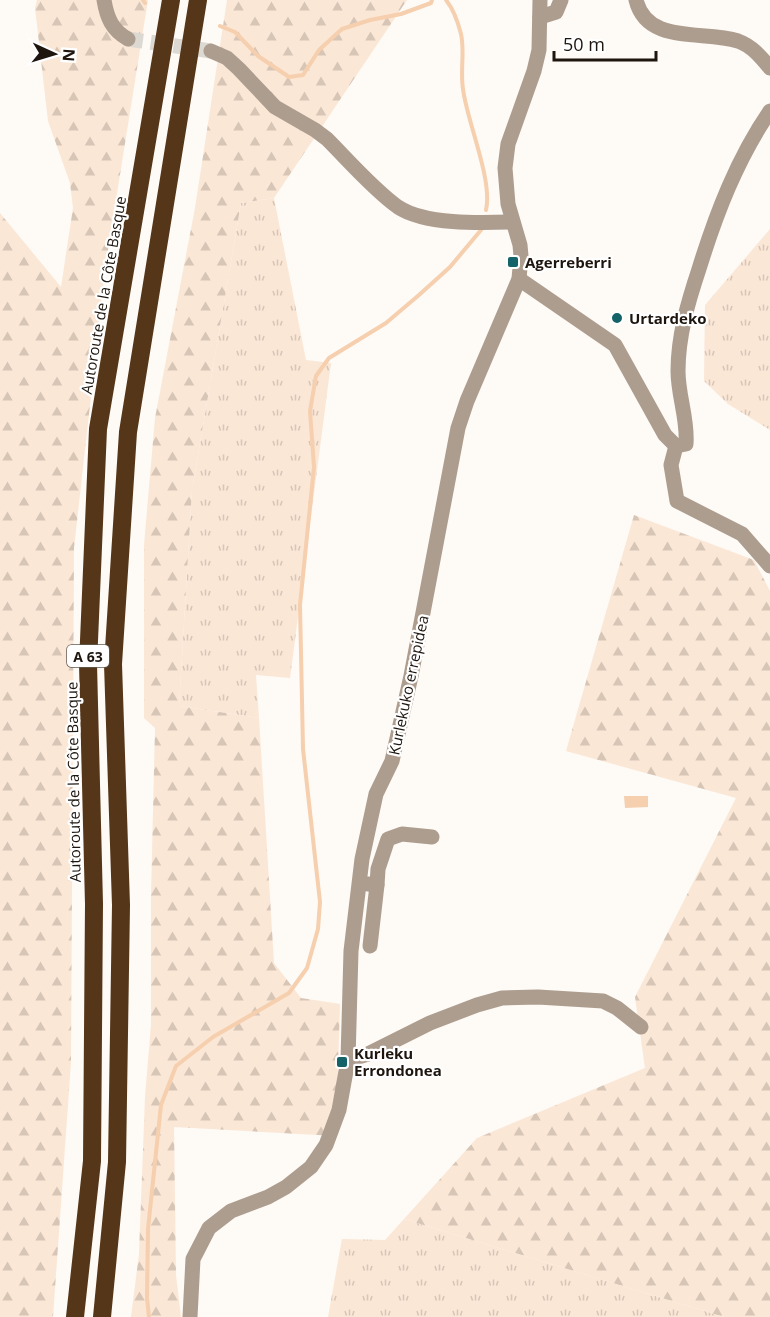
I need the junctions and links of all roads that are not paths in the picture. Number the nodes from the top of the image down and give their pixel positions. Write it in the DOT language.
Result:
graph roads {
  1 [pos="104,0"];
  2 [pos="171,0"];
  3 [pos="198,0"];
  4 [pos="540,0"];
  5 [pos="561,0"];
  6 [pos="636,0"];
  7 [pos="540,17"];
  8 [pos="128,39"];
  9 [pos="211,51"];
  10 [pos="770,68"];
  11 [pos="770,111"];
  12 [pos="512,222"];
  13 [pos="519,279"];
  14 [pos="676,446"];
  15 [pos="770,566"];
  16 [pos="432,837"];
  17 [pos="359,883"];
  18 [pos="377,885"];
  19 [pos="370,946"];
  20 [pos="641,1027"];
  21 [pos="348,1060"];
  22 [pos="75,1317"];
  23 [pos="102,1317"];
  24 [pos="190,1317"];
  1 -- 8 [label="street"];
  2 -- 22 [label="highway, Autoroute de la Côte Basque / A 63"];
  3 -- 23 [label="highway, A 63"];
  4 -- 7 [label="street, Kurlekuko errepidea"];
  5 -- 7 [label="street"];
  6 -- 10 [label="street"];
  7 -- 12 [label="street, Kurlekuko errepidea"];
  9 -- 12 [label="street"];
  11 -- 14 [label="street"];
  12 -- 13 [label="street, Kurlekuko errepidea"];
  13 -- 14 [label="street"];
  13 -- 17 [label="street, Kurlekuko errepidea"];
  14 -- 15 [label="street"];
  16 -- 18 [label="street"];
  17 -- 18 [label="street"];
  17 -- 21 [label="street, Kurlekuko errepidea"];
  18 -- 19 [label="street"];
  20 -- 21 [label="street"];
  21 -- 24 [label="street, Kurlekuko errepidea"];
}
